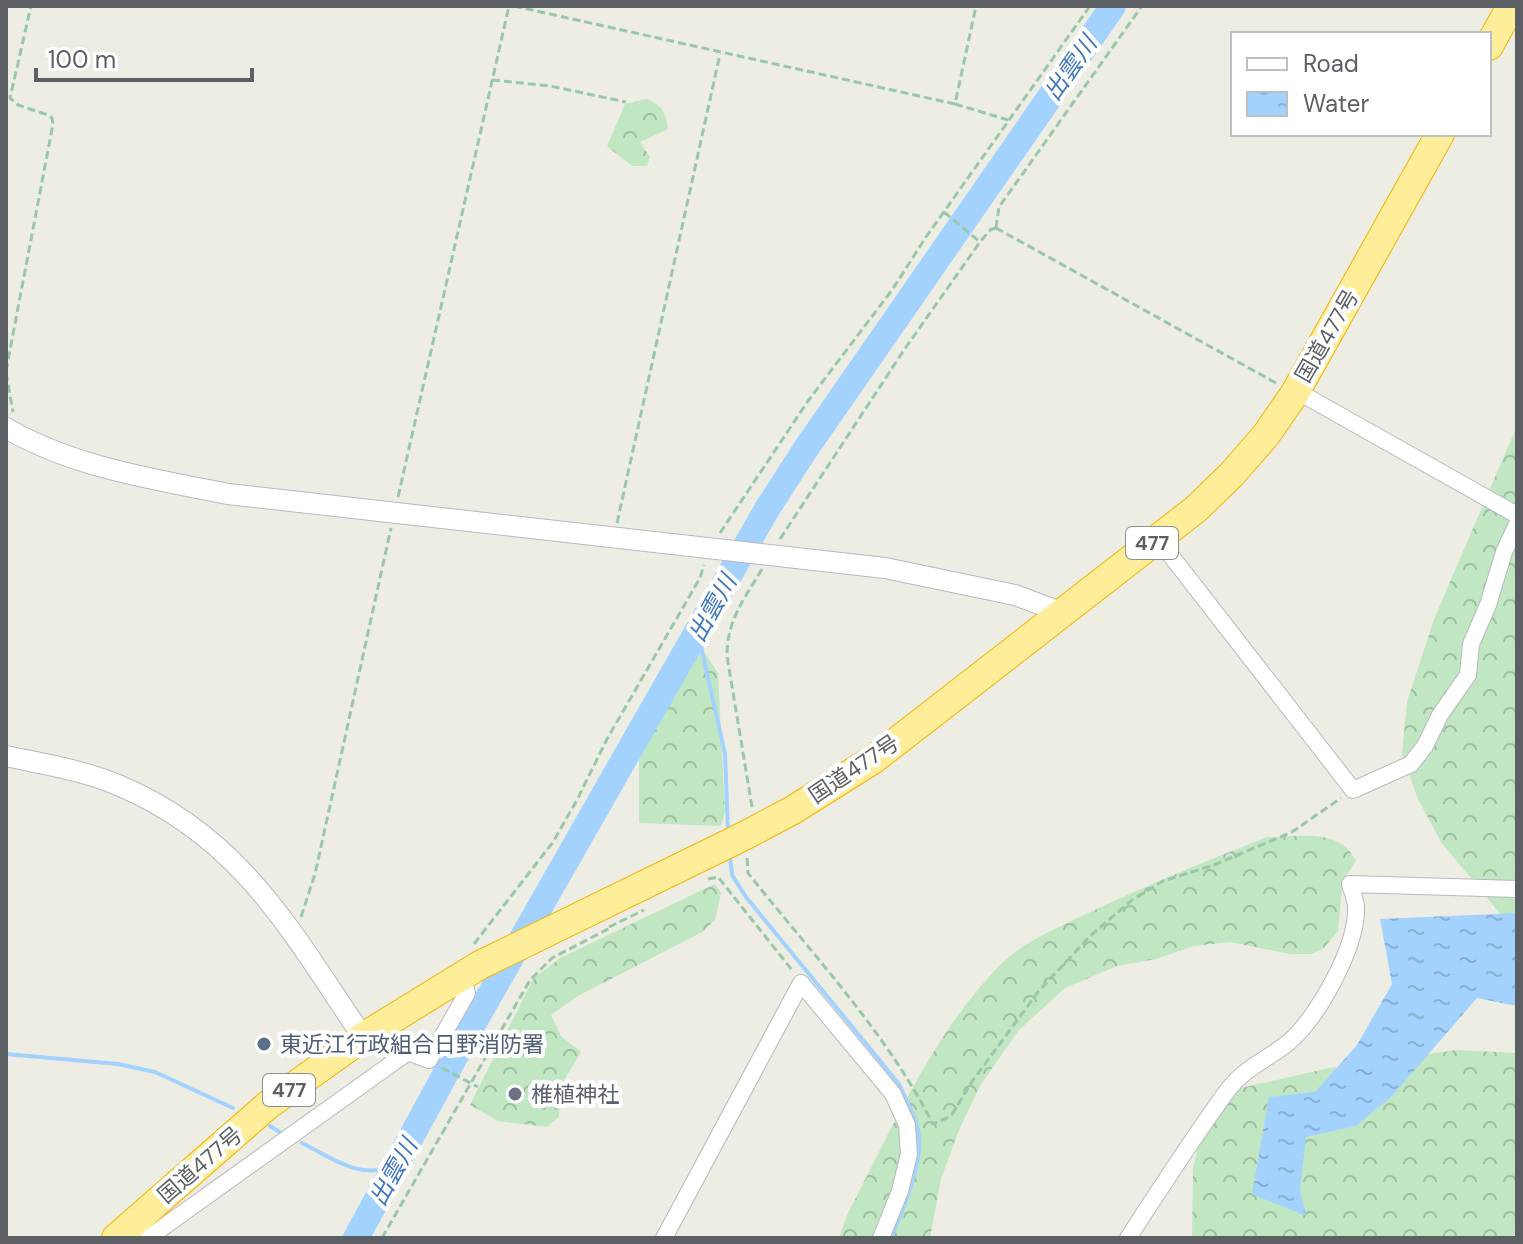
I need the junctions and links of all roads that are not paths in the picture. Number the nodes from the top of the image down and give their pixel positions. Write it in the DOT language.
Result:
graph roads {
  1 [pos="1511,6"];
  2 [pos="1491,42"];
  3 [pos="1439,136"];
  4 [pos="1295,393"];
  5 [pos="11,431"];
  6 [pos="1517,515"];
  7 [pos="1517,524"];
  8 [pos="1158,539"];
  9 [pos="1063,613"];
  10 [pos="6,756"];
  11 [pos="1517,889"];
  12 [pos="471,971"];
  13 [pos="363,1037"];
  14 [pos="116,1238"];
  15 [pos="148,1238"];
  16 [pos="664,1238"];
  17 [pos="881,1238"];
  18 [pos="1128,1238"];
  1 -- 2 [label="highway"];
  3 -- 4 [label="highway, 国道477号 / 477"];
  4 -- 6 [label="street"];
  4 -- 8 [label="highway, 国道477号 / 477"];
  5 -- 9 [label="street"];
  7 -- 8 [label="street"];
  8 -- 9 [label="highway, 国道477号 / 477"];
  9 -- 12 [label="highway, 国道477号 / 477"];
  10 -- 13 [label="street"];
  11 -- 18 [label="street"];
  12 -- 13 [label="highway, 国道477号 / 477"];
  12 -- 15 [label="street"];
  13 -- 14 [label="highway, 国道477号 / 477"];
  16 -- 17 [label="street"];
}
